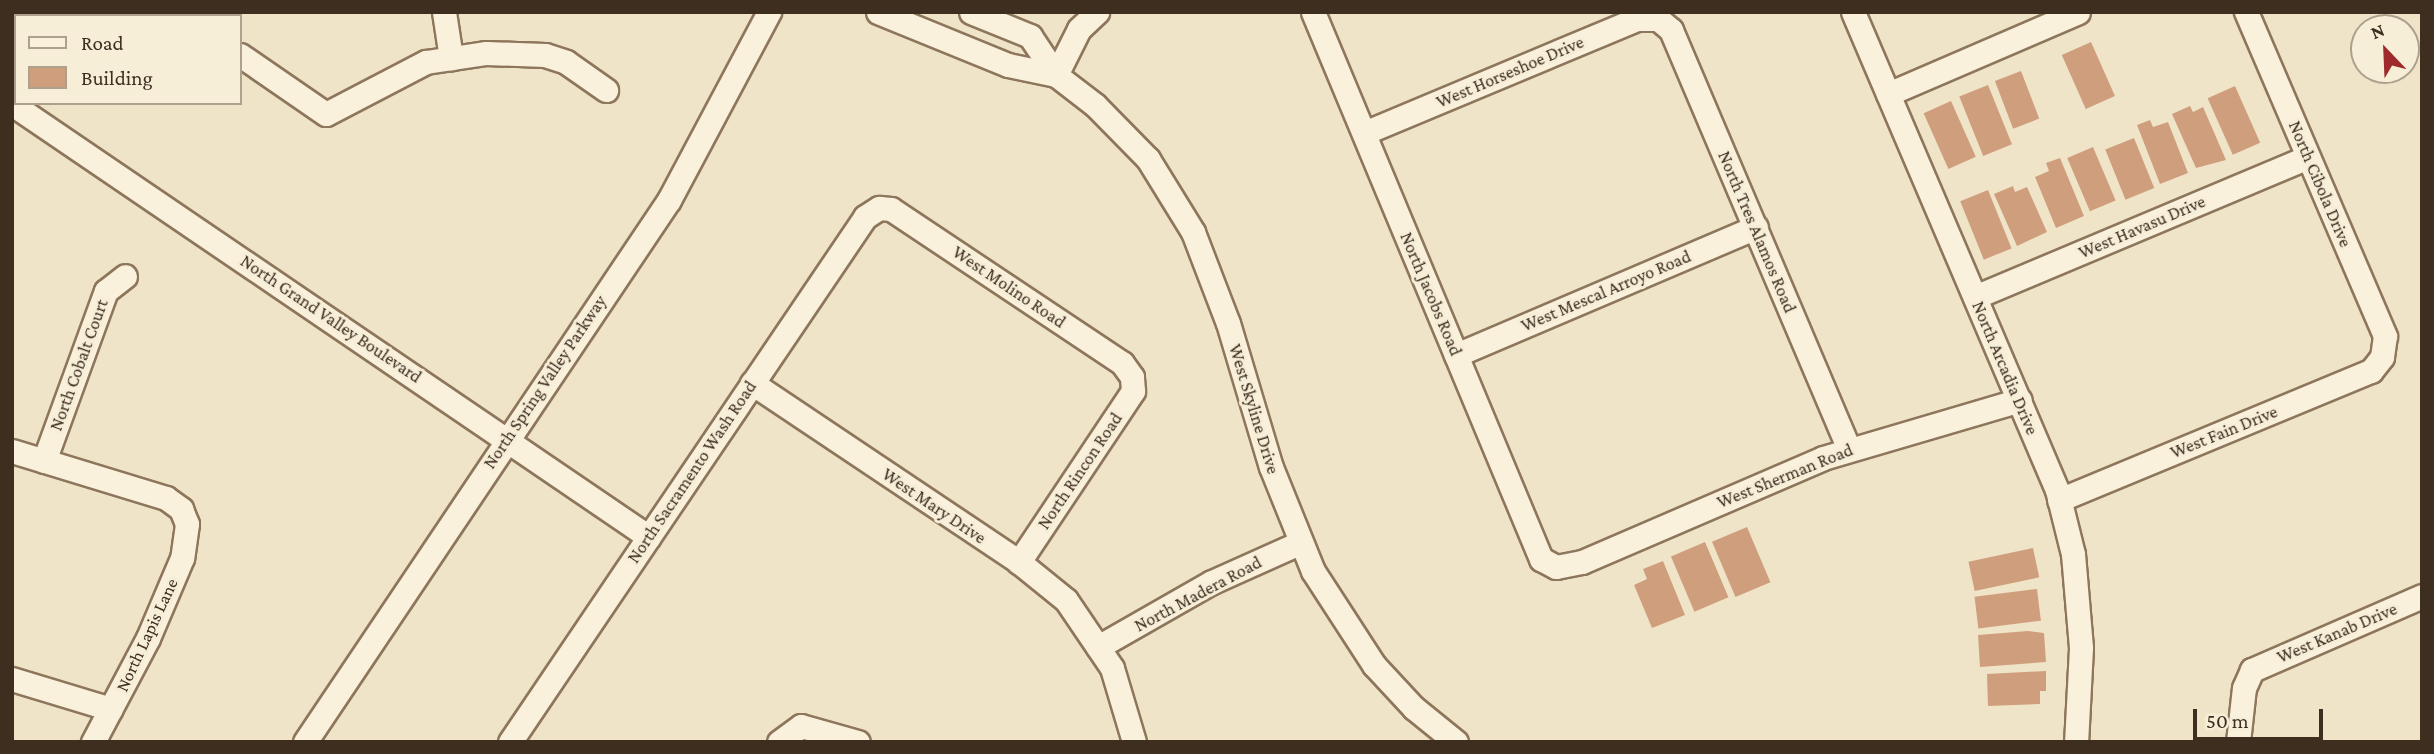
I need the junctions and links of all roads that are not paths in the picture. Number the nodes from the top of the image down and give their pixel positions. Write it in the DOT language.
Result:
graph roads {
  1 [pos="444,12"];
  2 [pos="769,12"];
  3 [pos="878,12"];
  4 [pos="971,12"];
  5 [pos="1097,12"];
  6 [pos="1313,12"];
  7 [pos="1853,12"];
  8 [pos="2078,12"];
  9 [pos="2246,12"];
  10 [pos="1658,19"];
  11 [pos="242,56"];
  12 [pos="451,58"];
  13 [pos="1056,75"];
  14 [pos="606,90"];
  15 [pos="1888,94"];
  16 [pos="12,104"];
  17 [pos="1364,134"];
  18 [pos="2308,157"];
  19 [pos="879,208"];
  20 [pos="1756,227"];
  21 [pos="125,276"];
  22 [pos="1975,297"];
  23 [pos="1456,355"];
  24 [pos="2382,357"];
  25 [pos="1132,377"];
  26 [pos="752,383"];
  27 [pos="2020,400"];
  28 [pos="506,440"];
  29 [pos="1849,449"];
  30 [pos="12,451"];
  31 [pos="44,461"];
  32 [pos="2059,499"];
  33 [pos="649,537"];
  34 [pos="1299,543"];
  35 [pos="1019,562"];
  36 [pos="1556,567"];
  37 [pos="2422,596"];
  38 [pos="1098,647"];
  39 [pos="12,679"];
  40 [pos="111,709"];
  41 [pos="786,735"];
  42 [pos="2082,741"];
  43 [pos="93,742"];
  44 [pos="305,742"];
  45 [pos="510,742"];
  46 [pos="858,742"];
  47 [pos="1134,742"];
  48 [pos="1456,742"];
  49 [pos="2238,742"];
  1 -- 12 [label="street"];
  2 -- 28 [label="street, North Spring Valley Parkway"];
  3 -- 13 [label="street, West Skyline Drive"];
  4 -- 13 [label="street, West Skyline Drive"];
  5 -- 13 [label="street"];
  6 -- 17 [label="street, North Jacobs Road"];
  7 -- 15 [label="street, North Arcadia Drive"];
  8 -- 15 [label="street"];
  9 -- 18 [label="street, North Cibola Drive"];
  10 -- 17 [label="street, West Horseshoe Drive"];
  10 -- 20 [label="street, North Tres Alamos Road"];
  11 -- 12 [label="street"];
  12 -- 14 [label="street"];
  13 -- 34 [label="street, West Skyline Drive"];
  15 -- 22 [label="street, North Arcadia Drive"];
  16 -- 28 [label="street, North Grand Valley Boulevard"];
  17 -- 23 [label="street, North Jacobs Road"];
  18 -- 22 [label="street, West Havasu Drive"];
  18 -- 24 [label="street, North Cibola Drive"];
  19 -- 25 [label="street, West Molino Road"];
  19 -- 26 [label="street, North Sacramento Wash Road"];
  20 -- 23 [label="street, West Mescal Arroyo Road"];
  20 -- 29 [label="street, North Tres Alamos Road"];
  21 -- 31 [label="street, North Cobalt Court"];
  22 -- 27 [label="street, North Arcadia Drive"];
  23 -- 36 [label="street, North Jacobs Road"];
  24 -- 32 [label="street, West Fain Drive"];
  25 -- 35 [label="street, North Rincon Road"];
  26 -- 33 [label="street, North Sacramento Wash Road"];
  26 -- 35 [label="street, West Mary Drive"];
  27 -- 29 [label="street, West Sherman Road"];
  27 -- 32 [label="street, North Arcadia Drive"];
  28 -- 33 [label="street, North Grand Valley Boulevard"];
  28 -- 44 [label="street, North Spring Valley Parkway"];
  29 -- 36 [label="street, West Sherman Road"];
  30 -- 31 [label="street"];
  31 -- 40 [label="street, North Lapis Lane"];
  32 -- 42 [label="street, North Arcadia Drive"];
  33 -- 45 [label="street, North Sacramento Wash Road"];
  34 -- 38 [label="street, North Madera Road"];
  34 -- 48 [label="street, West Skyline Drive"];
  35 -- 38 [label="street, West Mary Drive"];
  37 -- 49 [label="street, West Kanab Drive"];
  38 -- 47 [label="street, West Mary Drive"];
  39 -- 40 [label="street"];
  40 -- 43 [label="street, North Lapis Lane"];
  41 -- 46 [label="street"];
}
